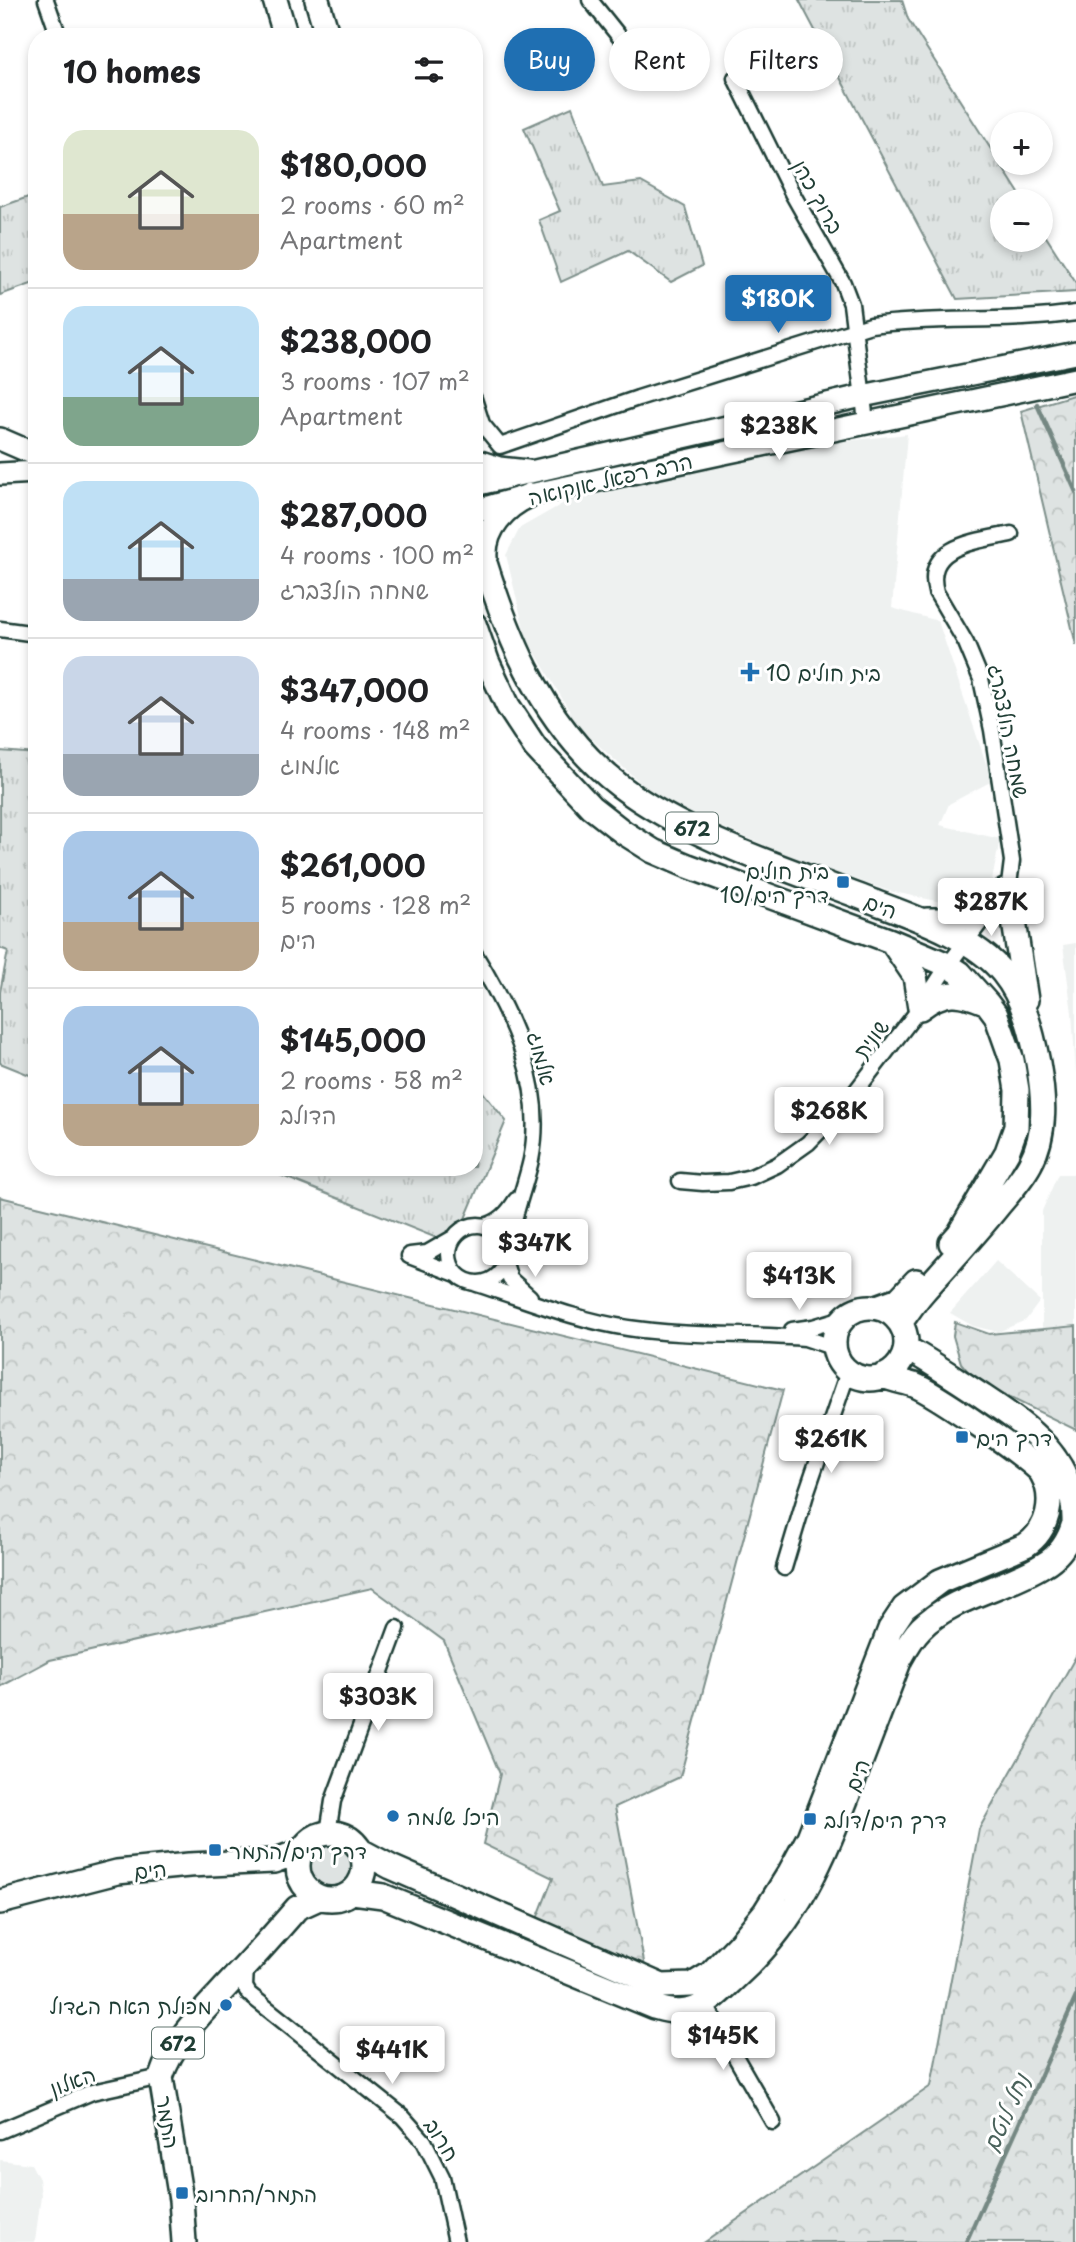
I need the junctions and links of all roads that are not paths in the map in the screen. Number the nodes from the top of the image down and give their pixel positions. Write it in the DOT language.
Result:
graph roads {
  1 [pos="46,0"];
  2 [pos="275,0"];
  3 [pos="317,0"];
  4 [pos="590,0"];
  5 [pos="56,28"];
  6 [pos="283,28"];
  7 [pos="325,28"];
  8 [pos="612,28"];
  9 [pos="741,91"];
  10 [pos="1076,313"];
  11 [pos="855,329"];
  12 [pos="1076,353"];
  13 [pos="1076,379"];
  14 [pos="862,396"];
  15 [pos="866,421"];
  16 [pos="483,426"];
  17 [pos="0,441"];
  18 [pos="28,452"];
  19 [pos="0,463"];
  20 [pos="483,464"];
  21 [pos="28,472"];
  22 [pos="527,472"];
  23 [pos="0,474"];
  24 [pos="483,483"];
  25 [pos="530,495"];
  26 [pos="483,508"];
  27 [pos="1011,534"];
  28 [pos="483,558"];
  29 [pos="486,569"];
  30 [pos="0,629"];
  31 [pos="28,633"];
  32 [pos="483,650"];
  33 [pos="1005,891"];
  34 [pos="989,912"];
  35 [pos="904,914"];
  36 [pos="891,941"];
  37 [pos="965,943"];
  38 [pos="948,965"];
  39 [pos="483,969"];
  40 [pos="988,1003"];
  41 [pos="920,1008"];
  42 [pos="1028,1021"];
  43 [pos="680,1181"];
  44 [pos="524,1183"];
  45 [pos="484,1226"];
  46 [pos="453,1238"];
  47 [pos="506,1258"];
  48 [pos="456,1274"];
  49 [pos="474,1283"];
  50 [pos="542,1306"];
  51 [pos="877,1307"];
  52 [pos="843,1318"];
  53 [pos="900,1323"];
  54 [pos="763,1335"];
  55 [pos="906,1348"];
  56 [pos="835,1351"];
  57 [pos="848,1372"];
  58 [pos="883,1377"];
  59 [pos="784,1568"];
  60 [pos="397,1628"];
  61 [pos="328,1833"];
  62 [pos="301,1851"];
  63 [pos="361,1851"];
  64 [pos="353,1892"];
  65 [pos="319,1898"];
  66 [pos="0,1902"];
  67 [pos="246,1966"];
  68 [pos="705,2004"];
  69 [pos="161,2077"];
  70 [pos="773,2122"];
  71 [pos="0,2131"];
  72 [pos="184,2242"];
  73 [pos="456,2242"];
  1 -- 5 [label="street"];
  2 -- 6 [label="main road"];
  3 -- 7 [label="main road"];
  4 -- 8 [label="street"];
  9 -- 11 [label="street, ברוך כהן"];
  10 -- 11 [label="street"];
  11 -- 14 [label="street, ברוך כהן"];
  11 -- 16 [label="street"];
  12 -- 14 [label="street, הרב רפאל אנקואה"];
  13 -- 15 [label="street, הרב רפאל אנקואה"];
  14 -- 15 [label="street, ברוך כהן"];
  14 -- 22 [label="street, הרב רפאל אנקואה"];
  15 -- 25 [label="street, הרב רפאל אנקואה"];
  17 -- 18 [label="street"];
  17 -- 19 [label="street"];
  20 -- 22 [label="main road"];
  21 -- 23 [label="street"];
  22 -- 24 [label="street, הרב רפאל אנקואה"];
  25 -- 26 [label="street, הרב רפאל אנקואה"];
  25 -- 29 [label="main road"];
  27 -- 33 [label="street, שמחה הולצברג"];
  28 -- 29 [label="main road, הים / 672"];
  29 -- 35 [label="main road, הים / 672"];
  30 -- 31 [label="street"];
  32 -- 36 [label="main road, הים / 672"];
  33 -- 34 [label="street, שמחה הולצברג"];
  33 -- 42 [label="main road"];
  34 -- 35 [label="main road"];
  34 -- 37 [label="street, שמחה הולצברג"];
  35 -- 37 [label="main road, הים / 672"];
  36 -- 38 [label="main road, הים / 672"];
  36 -- 41 [label="main road"];
  37 -- 38 [label="street, שונית"];
  37 -- 42 [label="main road, הים / 672"];
  38 -- 40 [label="main road, הים / 672"];
  38 -- 41 [label="street, שונית"];
  39 -- 44 [label="street, אלמוג"];
  40 -- 41 [label="main road"];
  40 -- 51 [label="main road, הים / 672"];
  41 -- 43 [label="street, שונית"];
  42 -- 53 [label="main road, הים / 672"];
  44 -- 45 [label="street, אלמוג"];
  44 -- 47 [label="street, אלמוג"];
  45 -- 46 [label="street"];
  45 -- 47 [label="street"];
  46 -- 48 [label="street"];
  46 -- 48 [label="street"];
  47 -- 49 [label="street"];
  47 -- 50 [label="street"];
  48 -- 49 [label="street"];
  49 -- 50 [label="street"];
  50 -- 54 [label="street"];
  51 -- 52 [label="main road"];
  51 -- 53 [label="main road"];
  52 -- 54 [label="street"];
  52 -- 56 [label="main road"];
  53 -- 55 [label="main road"];
  54 -- 56 [label="street"];
  55 -- 58 [label="main road"];
  55 -- 68 [label="main road, הים"];
  56 -- 57 [label="main road"];
  57 -- 58 [label="main road"];
  57 -- 59 [label="street"];
  58 -- 63 [label="main road, הים"];
  60 -- 61 [label="street"];
  61 -- 62 [label="main road"];
  61 -- 63 [label="main road"];
  62 -- 65 [label="main road"];
  62 -- 66 [label="main road, הים"];
  63 -- 64 [label="main road"];
  64 -- 65 [label="main road, 672"];
  64 -- 68 [label="main road, 672"];
  65 -- 67 [label="main road, התמר / 672"];
  67 -- 69 [label="main road, התמר / 672"];
  67 -- 73 [label="street, חרוב"];
  68 -- 70 [label="street"];
  69 -- 71 [label="street, האלון"];
  69 -- 72 [label="main road, התמר / 672"];
}
